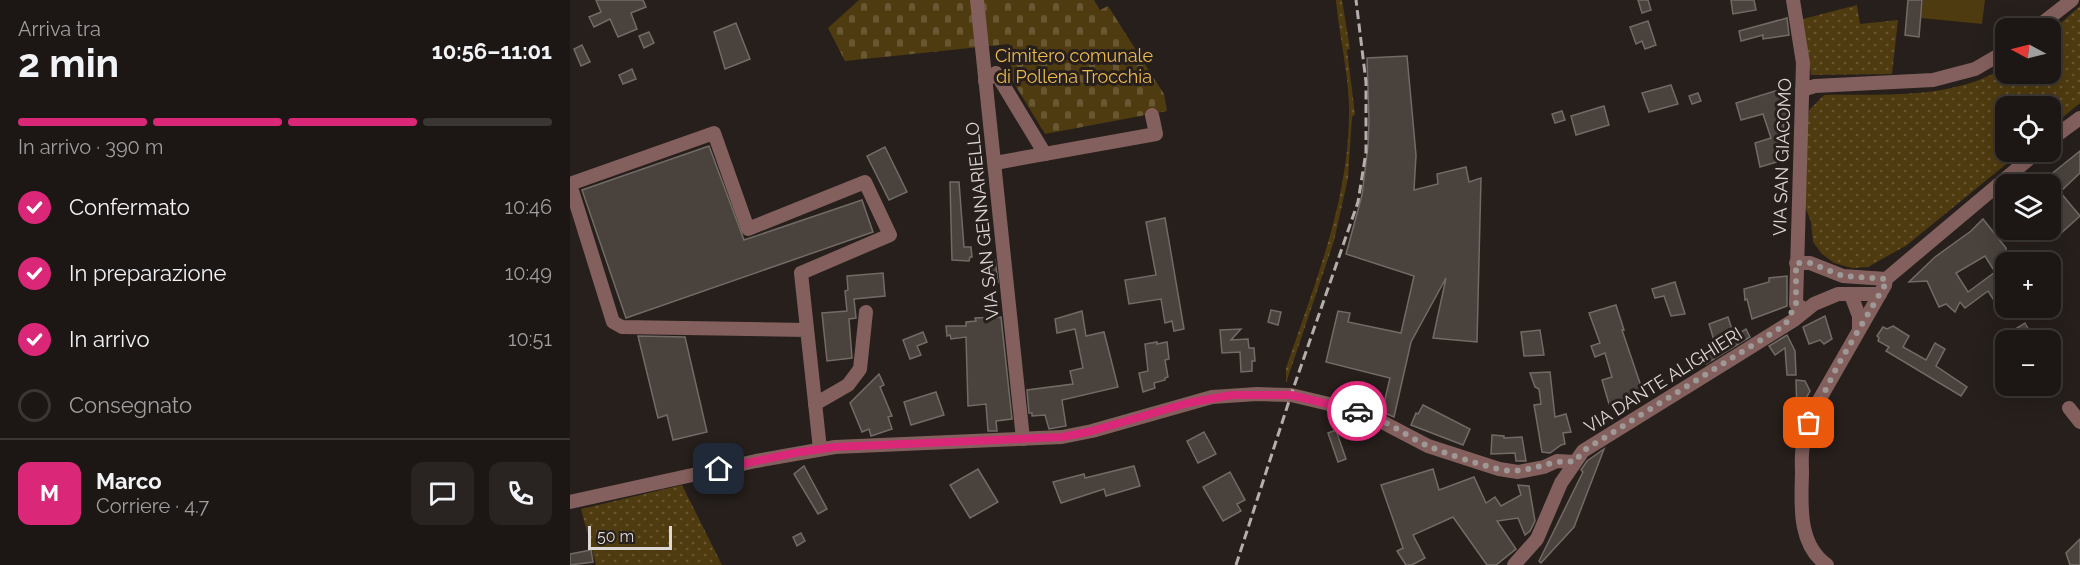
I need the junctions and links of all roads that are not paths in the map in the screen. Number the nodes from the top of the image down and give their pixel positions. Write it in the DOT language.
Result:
graph roads {
  1 [pos="977,0"];
  2 [pos="1793,0"];
  3 [pos="2072,0"];
  4 [pos="2049,18"];
  5 [pos="1995,57"];
  6 [pos="985,81"];
  7 [pos="1802,90"];
  8 [pos="1152,115"];
  9 [pos="2080,118"];
  10 [pos="2061,133"];
  11 [pos="1045,154"];
  12 [pos="2025,162"];
  13 [pos="995,163"];
  14 [pos="1796,263"];
  15 [pos="1886,279"];
  16 [pos="1880,294"];
  17 [pos="1851,295"];
  18 [pos="1801,307"];
  19 [pos="866,312"];
  20 [pos="1858,329"];
  21 [pos="807,330"];
  22 [pos="815,404"];
  23 [pos="2069,408"];
  24 [pos="2080,422"];
  25 [pos="1023,439"];
  26 [pos="820,449"];
  27 [pos="1575,462"];
  28 [pos="570,502"];
  29 [pos="1514,565"];
  30 [pos="1827,565"];
  1 -- 6 [label="street, VIA SAN GENNARIELLO"];
  2 -- 7 [label="street, VIA SAN GIACOMO"];
  3 -- 4 [label="street"];
  5 -- 7 [label="street"];
  6 -- 11 [label="street"];
  6 -- 13 [label="street, VIA SAN GENNARIELLO"];
  7 -- 14 [label="street, VIA SAN GIACOMO"];
  8 -- 11 [label="street"];
  9 -- 10 [label="street"];
  11 -- 13 [label="street"];
  12 -- 15 [label="street"];
  13 -- 25 [label="street, VIA SAN GENNARIELLO"];
  14 -- 15 [label="street"];
  14 -- 18 [label="street, VIA SAN GIACOMO"];
  15 -- 16 [label="street"];
  16 -- 17 [label="street, VIA DANTE ALIGHIERI"];
  16 -- 20 [label="street"];
  17 -- 18 [label="street, VIA DANTE ALIGHIERI"];
  17 -- 20 [label="street"];
  18 -- 27 [label="street, VIA DANTE ALIGHIERI"];
  19 -- 22 [label="street"];
  20 -- 30 [label="street"];
  21 -- 21 [label="street"];
  21 -- 22 [label="street"];
  22 -- 26 [label="street"];
  23 -- 24 [label="street"];
  25 -- 26 [label="street"];
  25 -- 27 [label="street"];
  26 -- 28 [label="street"];
  27 -- 29 [label="street, VIA DANTE ALIGHIERI"];
}
